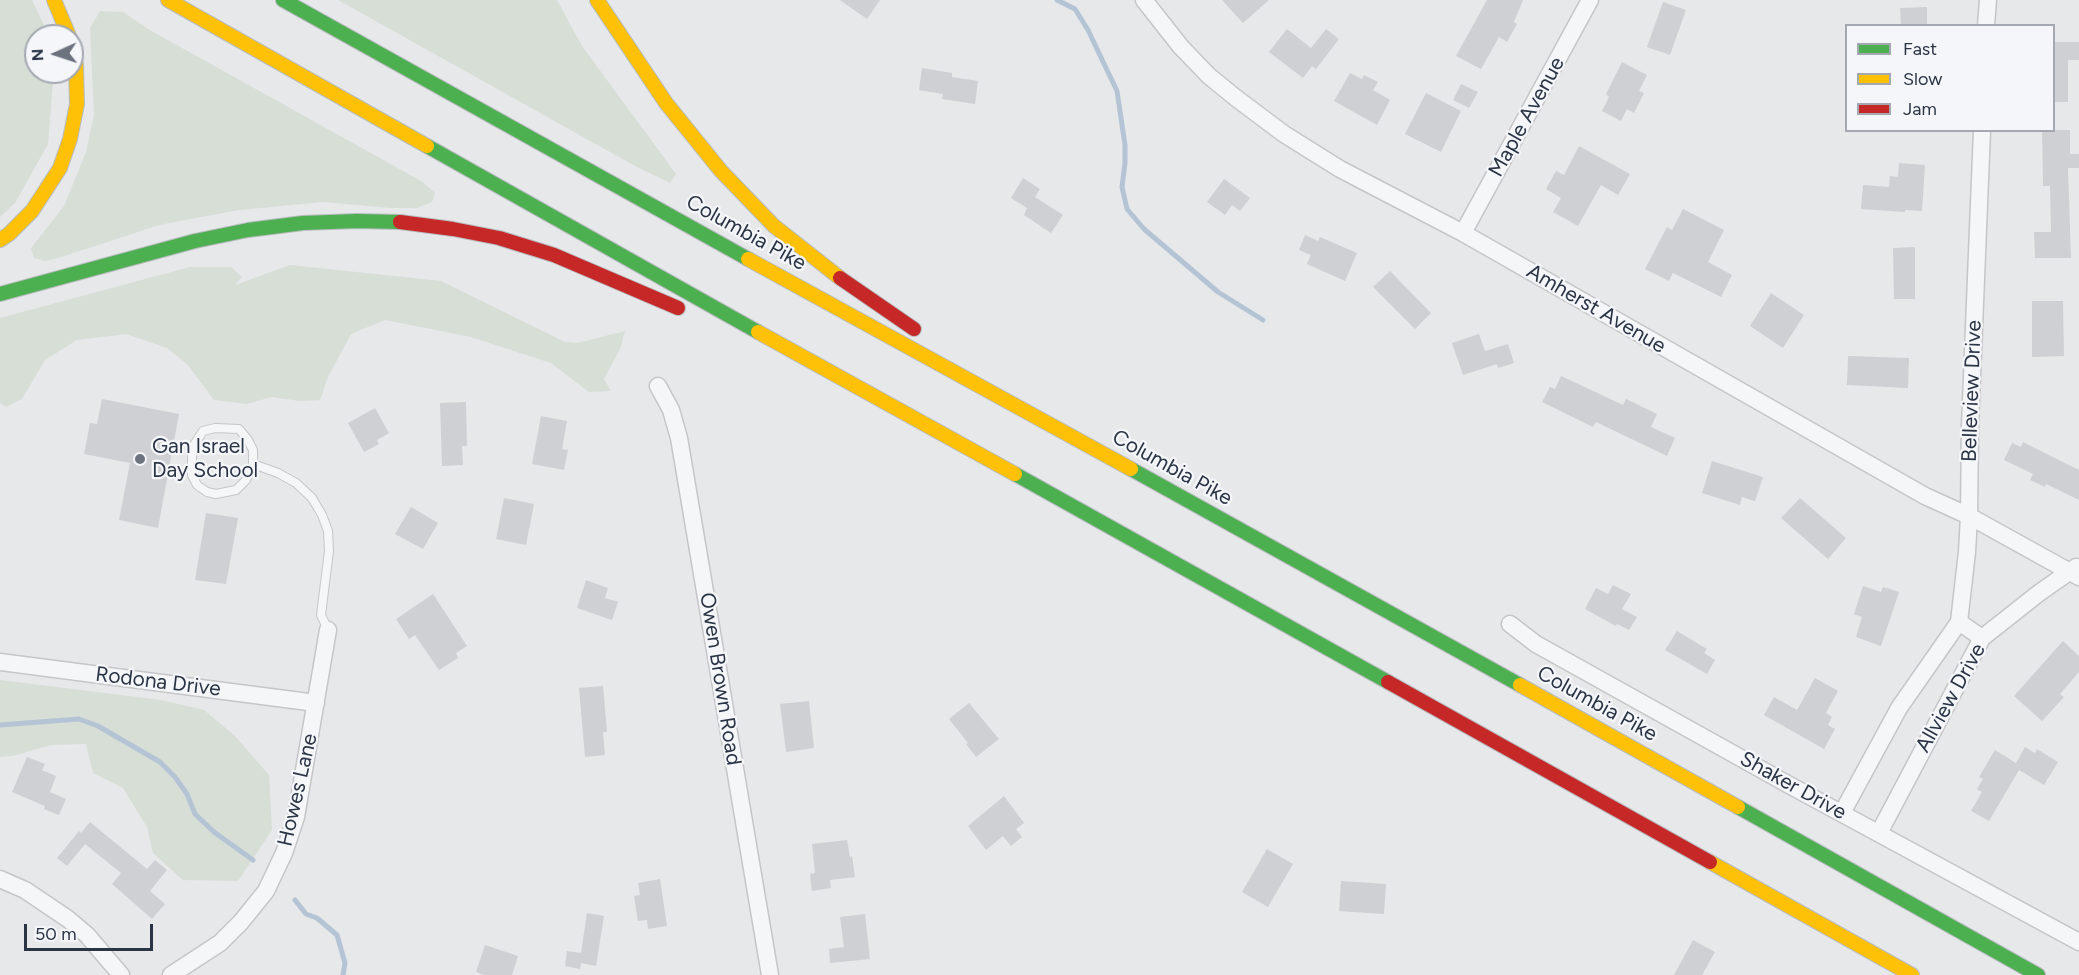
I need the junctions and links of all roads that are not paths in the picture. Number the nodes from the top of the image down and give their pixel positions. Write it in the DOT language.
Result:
graph roads {
  1 [pos="54,0"];
  2 [pos="168,0"];
  3 [pos="283,0"];
  4 [pos="599,0"];
  5 [pos="1144,0"];
  6 [pos="1590,0"];
  7 [pos="1988,0"];
  8 [pos="64,24"];
  9 [pos="1986,24"];
  10 [pos="76,84"];
  11 [pos="1982,132"];
  12 [pos="1463,233"];
  13 [pos="0,240"];
  14 [pos="0,294"];
  15 [pos="690,314"];
  16 [pos="723,328"];
  17 [pos="925,336"];
  18 [pos="985,373"];
  19 [pos="658,386"];
  20 [pos="885,401"];
  21 [pos="254,464"];
  22 [pos="1215,515"];
  23 [pos="1969,516"];
  24 [pos="2076,571"];
  25 [pos="1959,622"];
  26 [pos="1510,624"];
  27 [pos="328,630"];
  28 [pos="1982,638"];
  29 [pos="0,662"];
  30 [pos="316,703"];
  31 [pos="1842,813"];
  32 [pos="1879,833"];
  33 [pos="0,879"];
  34 [pos="2079,942"];
  35 [pos="121,975"];
  36 [pos="171,975"];
  37 [pos="770,975"];
  38 [pos="1912,975"];
  39 [pos="2038,975"];
  1 -- 8 [label="highway"];
  2 -- 20 [label="highway"];
  3 -- 22 [label="highway, Columbia Pike"];
  4 -- 17 [label="highway"];
  5 -- 12 [label="street, Amherst Avenue"];
  6 -- 12 [label="street, Maple Avenue"];
  7 -- 9 [label="street"];
  10 -- 13 [label="highway"];
  11 -- 23 [label="street, Belleview Drive"];
  12 -- 23 [label="street, Amherst Avenue"];
  14 -- 15 [label="highway"];
  16 -- 20 [label="highway"];
  18 -- 22 [label="highway"];
  19 -- 37 [label="street, Owen Brown Road"];
  20 -- 38 [label="highway"];
  21 -- 21 [label="lane"];
  21 -- 27 [label="lane"];
  22 -- 39 [label="highway, Columbia Pike"];
  23 -- 24 [label="street, Amherst Avenue"];
  23 -- 25 [label="street, Belleview Drive"];
  24 -- 28 [label="street, Allview Drive"];
  25 -- 28 [label="street"];
  25 -- 31 [label="street, Allview Drive"];
  26 -- 31 [label="street, Shaker Drive"];
  27 -- 30 [label="street, Howes Lane"];
  28 -- 32 [label="street, Allview Drive"];
  29 -- 30 [label="street, Rodona Drive"];
  30 -- 36 [label="street, Howes Lane"];
  31 -- 32 [label="street, Shaker Drive"];
  32 -- 34 [label="street, Shaker Drive"];
  33 -- 35 [label="street"];
}
